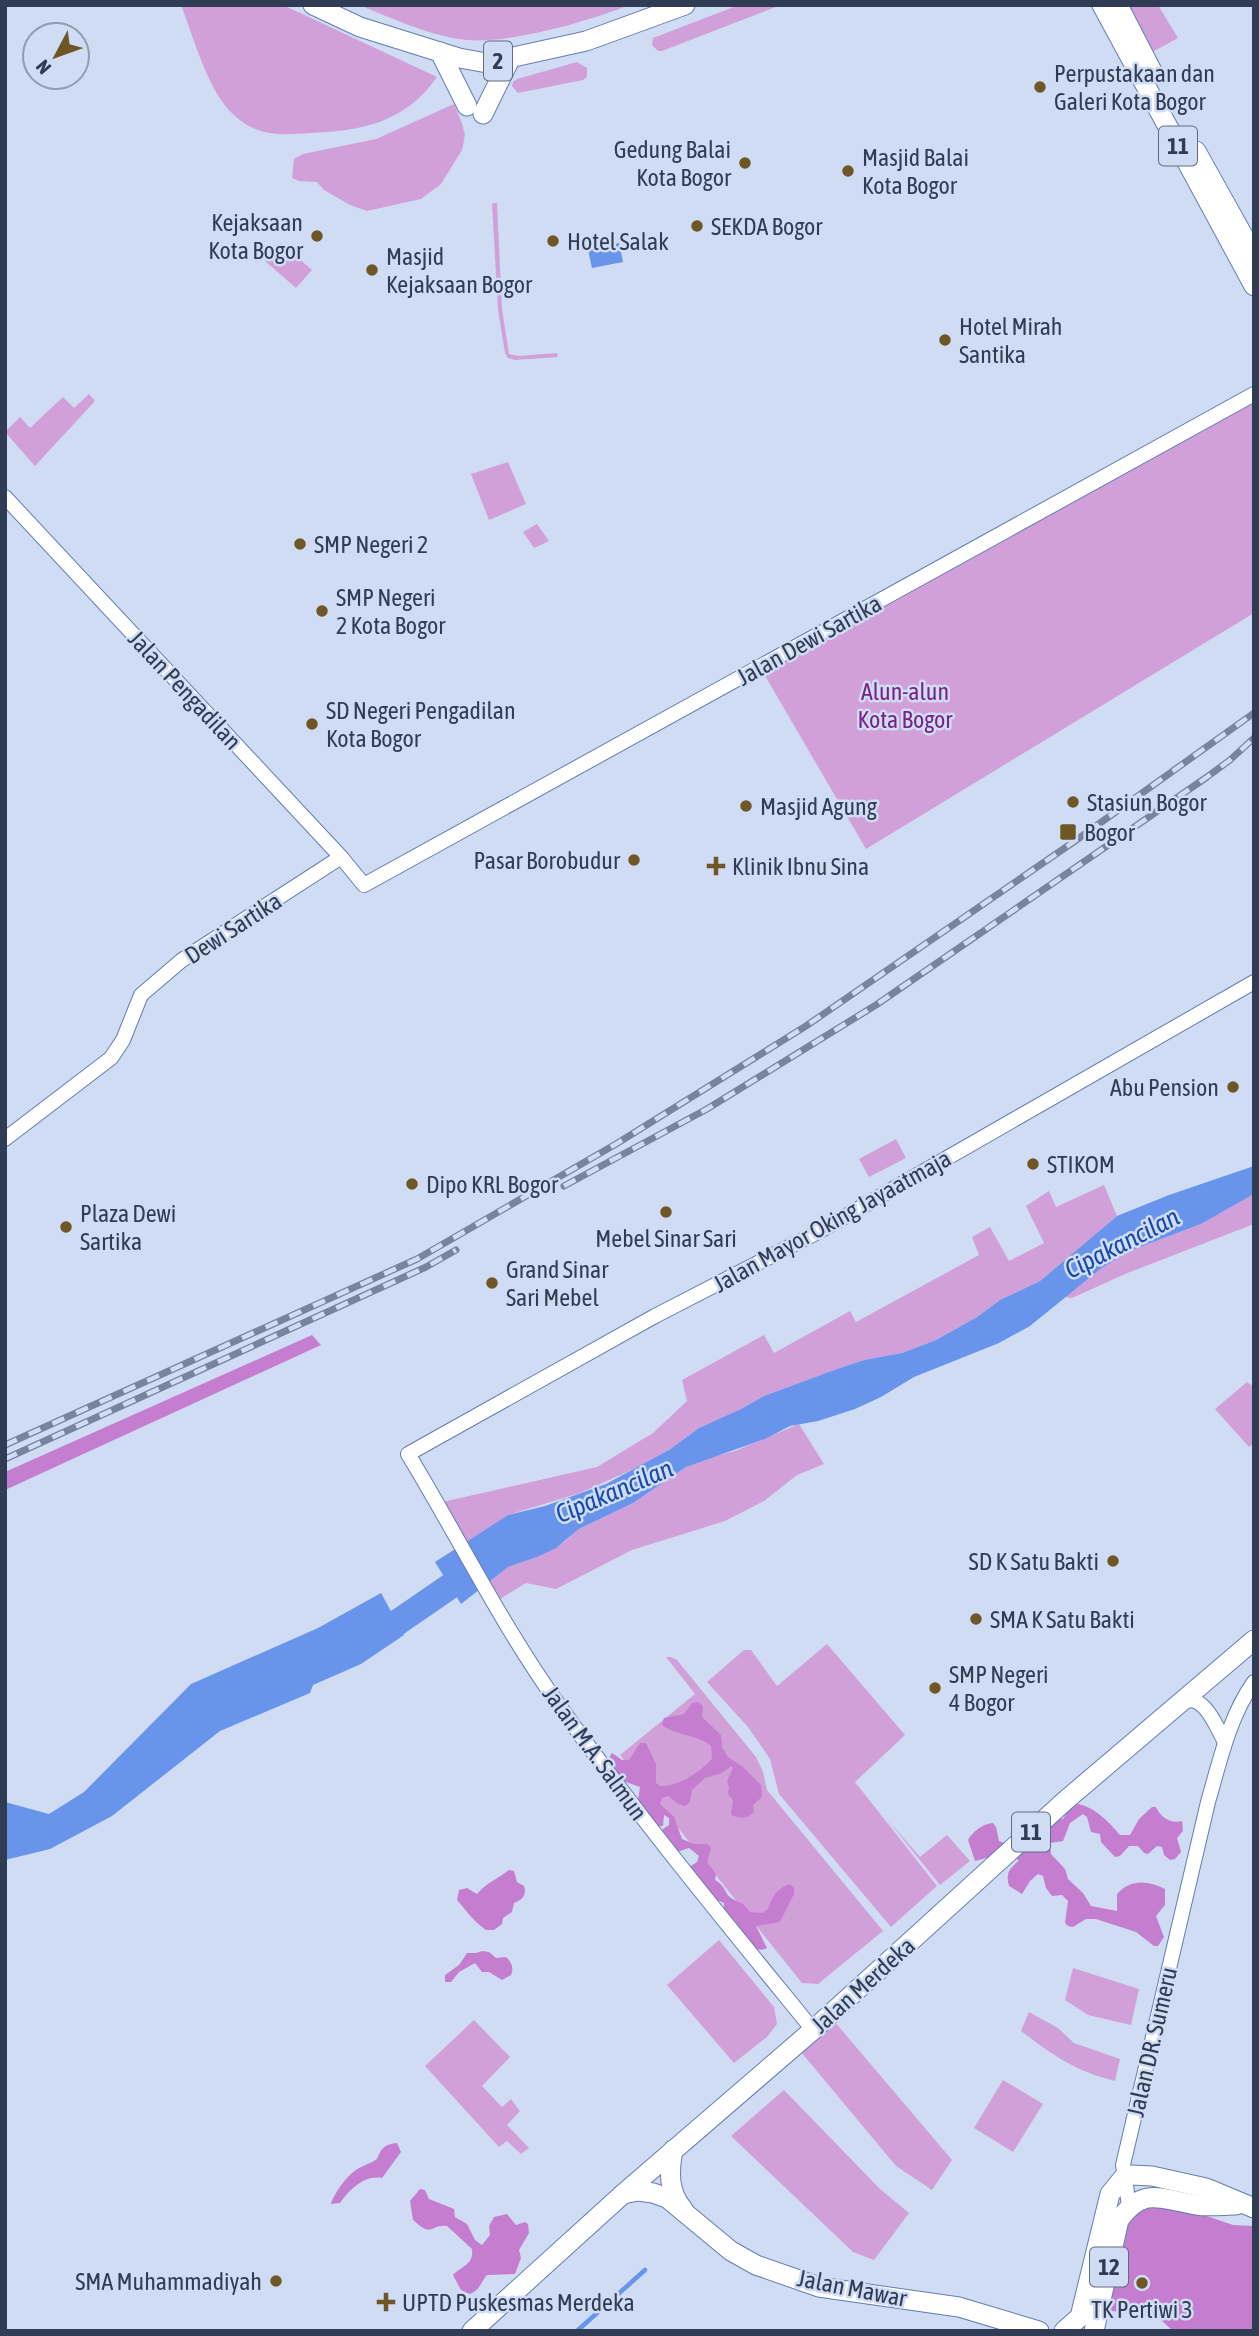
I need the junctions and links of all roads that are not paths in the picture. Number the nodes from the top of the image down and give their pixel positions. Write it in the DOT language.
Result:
graph roads {
  1 [pos="313,5"];
  2 [pos="684,5"];
  3 [pos="1102,5"];
  4 [pos="1118,5"];
  5 [pos="440,52"];
  6 [pos="510,59"];
  7 [pos="1254,255"];
  8 [pos="1254,286"];
  9 [pos="1254,394"];
  10 [pos="5,497"];
  11 [pos="341,857"];
  12 [pos="364,885"];
  13 [pos="1252,983"];
  14 [pos="5,1139"];
  15 [pos="408,1454"];
  16 [pos="1254,1640"];
  17 [pos="1254,1682"];
  18 [pos="1178,1704"];
  19 [pos="1225,1742"];
  20 [pos="813,2029"];
  21 [pos="679,2146"];
  22 [pos="1123,2178"];
  23 [pos="623,2194"];
  24 [pos="1129,2206"];
  25 [pos="1247,2206"];
  26 [pos="691,2218"];
  27 [pos="1033,2330"];
  28 [pos="472,2331"];
  29 [pos="1064,2331"];
  30 [pos="1094,2331"];
  1 -- 5 [label="main road, 2"];
  2 -- 6 [label="main road, 2"];
  3 -- 8 [label="main road, 11"];
  4 -- 7 [label="main road, 11"];
  5 -- 6 [label="main road, 2"];
  5 -- 6 [label="main road"];
  9 -- 12 [label="street, Jalan Dewi Sartika"];
  10 -- 11 [label="street, Jalan Pengadilan"];
  11 -- 12 [label="street, Jalan Pengadilan"];
  11 -- 14 [label="street, Dewi Sartika"];
  13 -- 15 [label="street, Jalan Mayor Oking Jayaatmaja"];
  15 -- 20 [label="street, Jalan M.A. Salmun"];
  16 -- 18 [label="main road, Jalan Merdeka / 11"];
  17 -- 19 [label="street, Jalan DR. Sumeru"];
  18 -- 19 [label="street"];
  18 -- 20 [label="main road, Jalan Merdeka / 11"];
  19 -- 22 [label="street, Jalan DR. Sumeru"];
  20 -- 21 [label="main road, Jalan Merdeka / 11"];
  21 -- 23 [label="main road, Jalan Merdeka"];
  21 -- 26 [label="main road"];
  22 -- 24 [label="street"];
  22 -- 25 [label="main road"];
  22 -- 29 [label="main road, Jalan DR. Sumeru"];
  23 -- 26 [label="main road"];
  23 -- 28 [label="main road, Jalan Merdeka"];
  24 -- 25 [label="main road"];
  24 -- 30 [label="main road, 12"];
  26 -- 27 [label="main road, Jalan Mawar"];
}
